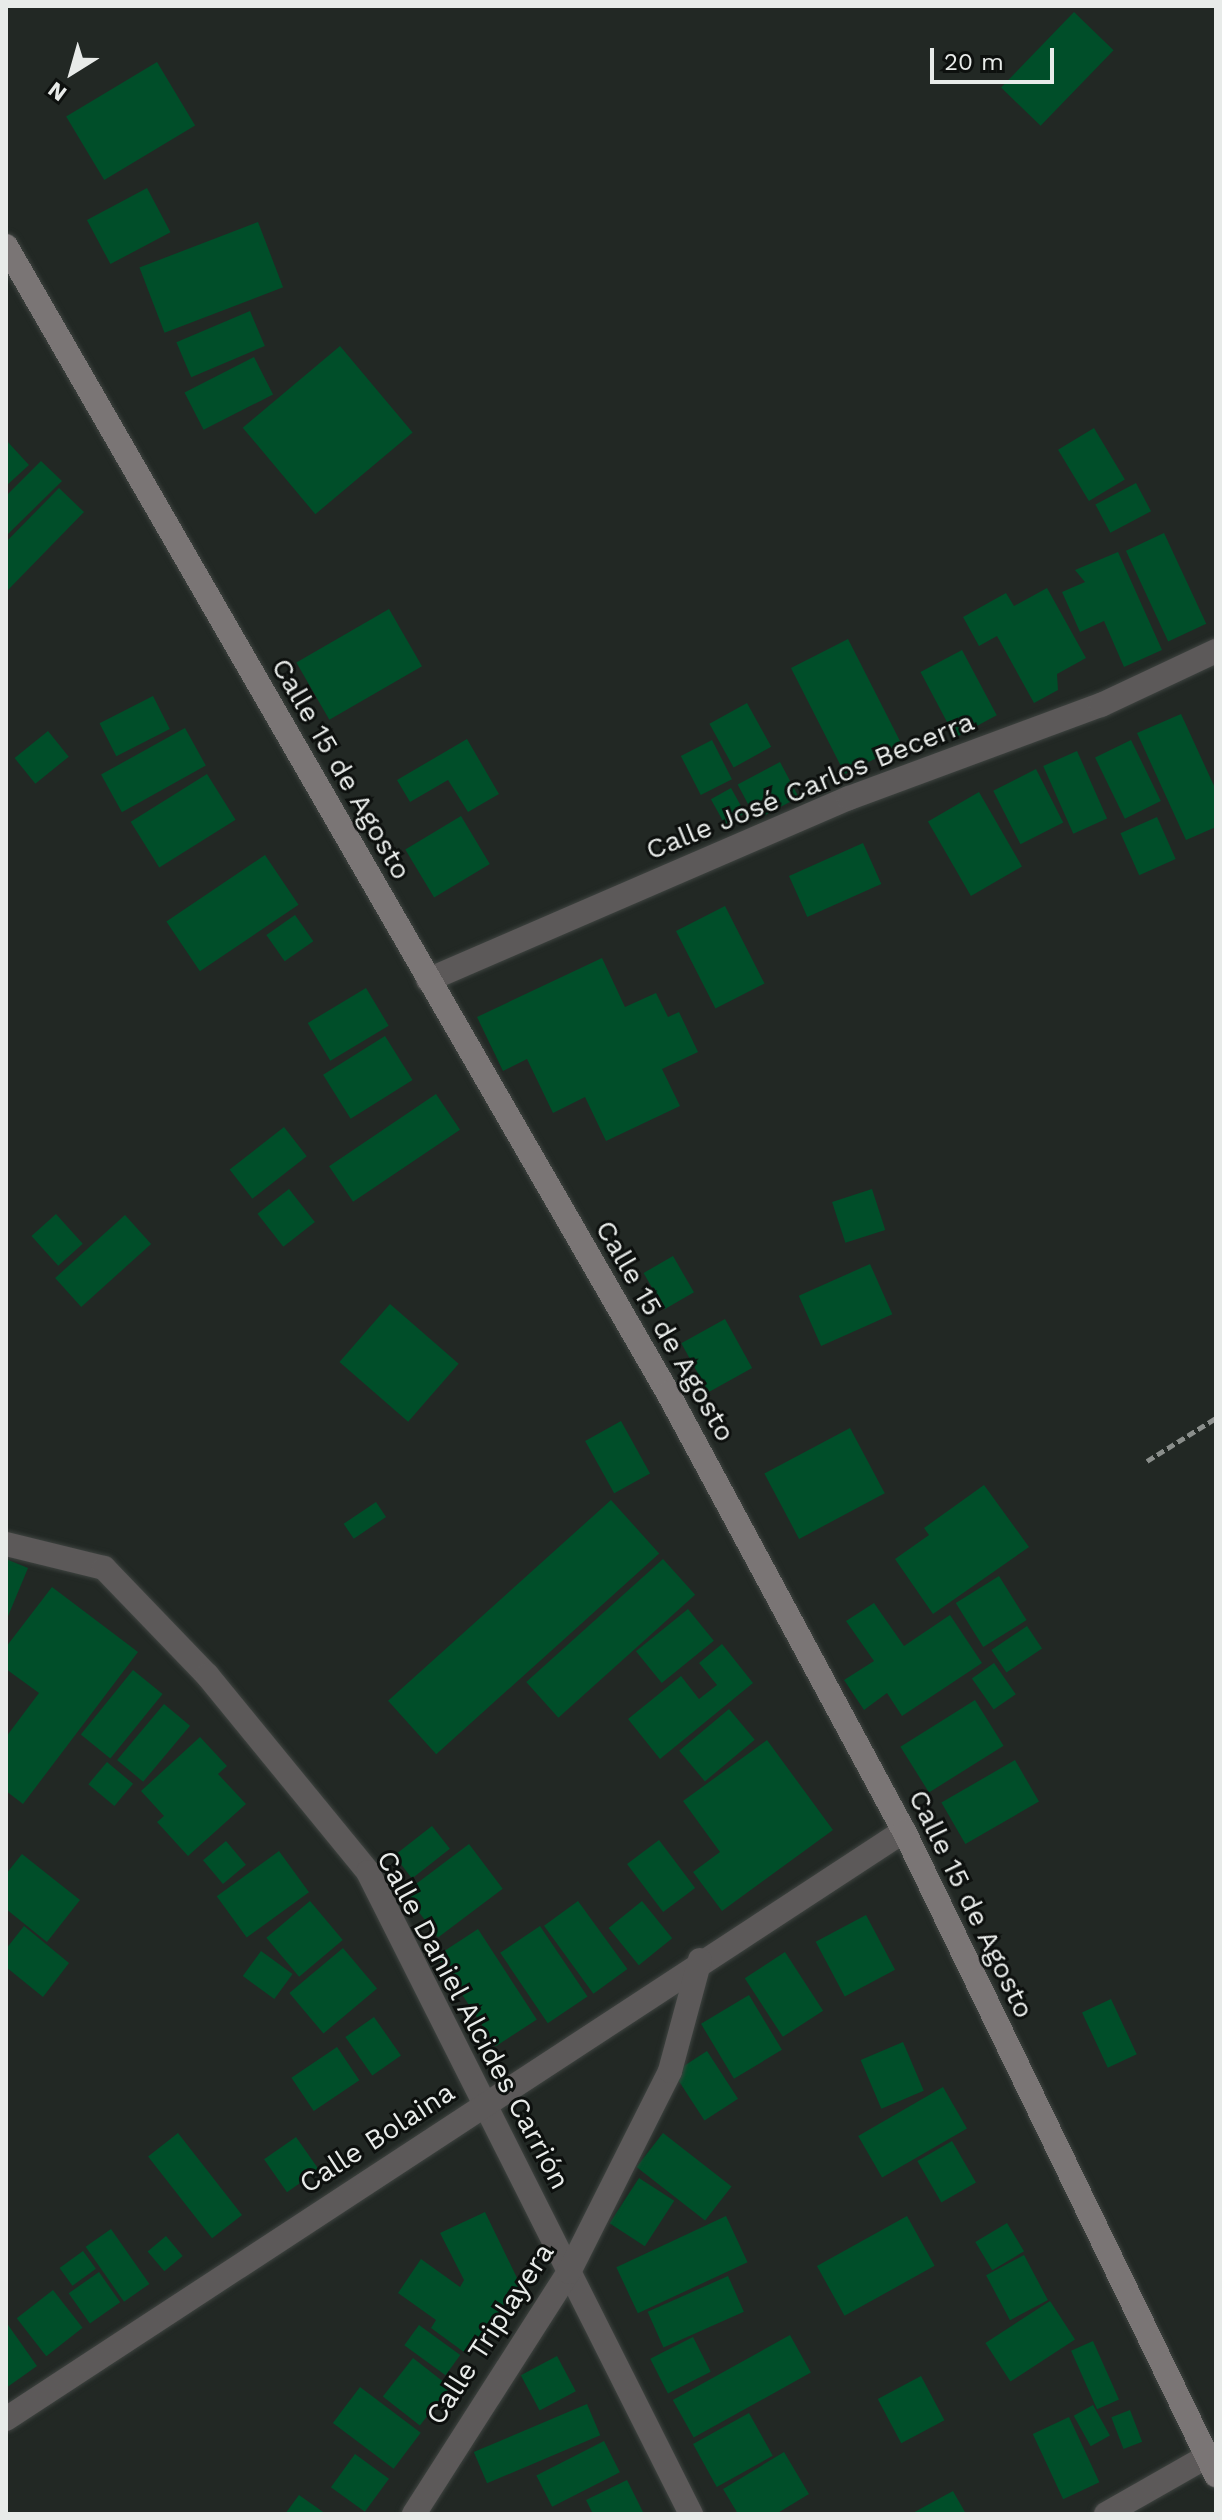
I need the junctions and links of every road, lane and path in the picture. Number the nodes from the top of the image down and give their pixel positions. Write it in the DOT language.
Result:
graph roads {
  1 [pos="6,246"];
  2 [pos="1216,651"];
  3 [pos="428,980"];
  4 [pos="1216,1418"];
  5 [pos="1147,1461"];
  6 [pos="6,1544"];
  7 [pos="904,1831"];
  8 [pos="700,1960"];
  9 [pos="487,2101"];
  10 [pos="569,2272"];
  11 [pos="6,2419"];
  12 [pos="1211,2466"];
  13 [pos="414,2514"];
  14 [pos="691,2514"];
  15 [pos="1106,2514"];
  1 -- 3 [label="street, Calle 15 de Agosto"];
  2 -- 3 [label="street, Calle José Carlos Becerra"];
  3 -- 7 [label="street, Calle 15 de Agosto"];
  4 -- 5 [label="path"];
  6 -- 9 [label="street, Calle Daniel Alcides Carrión"];
  7 -- 8 [label="street, Calle Bolaina"];
  7 -- 12 [label="street, Calle 15 de Agosto"];
  8 -- 9 [label="street, Calle Bolaina"];
  8 -- 10 [label="street, Calle Triplayera"];
  9 -- 10 [label="street, Calle Daniel Alcides Carrión"];
  9 -- 11 [label="street, Calle Bolaina"];
  10 -- 13 [label="street, Calle Triplayera"];
  10 -- 14 [label="street, Calle Daniel Alcides Carrión"];
  12 -- 15 [label="street"];
}
